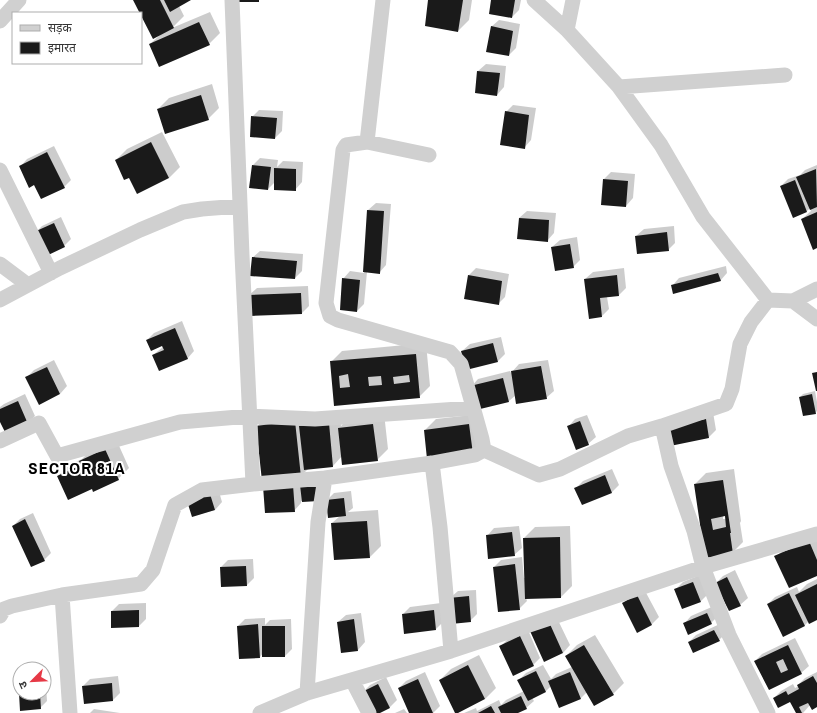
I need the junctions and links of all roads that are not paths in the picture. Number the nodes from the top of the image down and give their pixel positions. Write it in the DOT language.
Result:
graph roads {
  1 [pos="19,0"];
  2 [pos="232,0"];
  3 [pos="383,0"];
  4 [pos="534,0"];
  5 [pos="573,0"];
  6 [pos="0,21"];
  7 [pos="567,30"];
  8 [pos="785,74"];
  9 [pos="620,87"];
  10 [pos="367,142"];
  11 [pos="429,155"];
  12 [pos="0,170"];
  13 [pos="240,206"];
  14 [pos="0,264"];
  15 [pos="51,273"];
  16 [pos="28,285"];
  17 [pos="817,289"];
  18 [pos="0,300"];
  19 [pos="768,300"];
  20 [pos="793,301"];
  21 [pos="817,319"];
  22 [pos="474,408"];
  23 [pos="250,416"];
  24 [pos="662,426"];
  25 [pos="0,441"];
  26 [pos="484,450"];
  27 [pos="432,463"];
  28 [pos="325,478"];
  29 [pos="253,484"];
  30 [pos="817,534"];
  31 [pos="703,566"];
  32 [pos="62,595"];
  33 [pos="0,616"];
  34 [pos="451,651"];
  35 [pos="352,680"];
  36 [pos="307,693"];
  37 [pos="70,713"];
  38 [pos="260,713"];
  39 [pos="369,713"];
  40 [pos="768,713"];
  1 -- 6 [label="street"];
  2 -- 13 [label="street"];
  3 -- 10 [label="street"];
  4 -- 7 [label="street"];
  5 -- 7 [label="street"];
  7 -- 9 [label="street"];
  8 -- 9 [label="street"];
  9 -- 19 [label="street"];
  10 -- 11 [label="street"];
  10 -- 22 [label="street"];
  12 -- 15 [label="street"];
  13 -- 15 [label="street"];
  13 -- 23 [label="street"];
  14 -- 16 [label="street"];
  15 -- 16 [label="street"];
  16 -- 18 [label="street"];
  17 -- 20 [label="street"];
  19 -- 20 [label="street"];
  19 -- 24 [label="street"];
  20 -- 21 [label="street"];
  22 -- 23 [label="street"];
  22 -- 26 [label="street"];
  23 -- 25 [label="street"];
  23 -- 29 [label="street"];
  24 -- 26 [label="street"];
  24 -- 31 [label="street"];
  26 -- 27 [label="street"];
  27 -- 28 [label="street"];
  27 -- 34 [label="street"];
  28 -- 29 [label="street"];
  28 -- 36 [label="street"];
  29 -- 32 [label="street"];
  30 -- 31 [label="street"];
  31 -- 34 [label="street"];
  31 -- 40 [label="street"];
  32 -- 33 [label="street"];
  32 -- 37 [label="street"];
  34 -- 35 [label="street"];
  35 -- 36 [label="street"];
  35 -- 39 [label="street"];
  36 -- 38 [label="street"];
}
